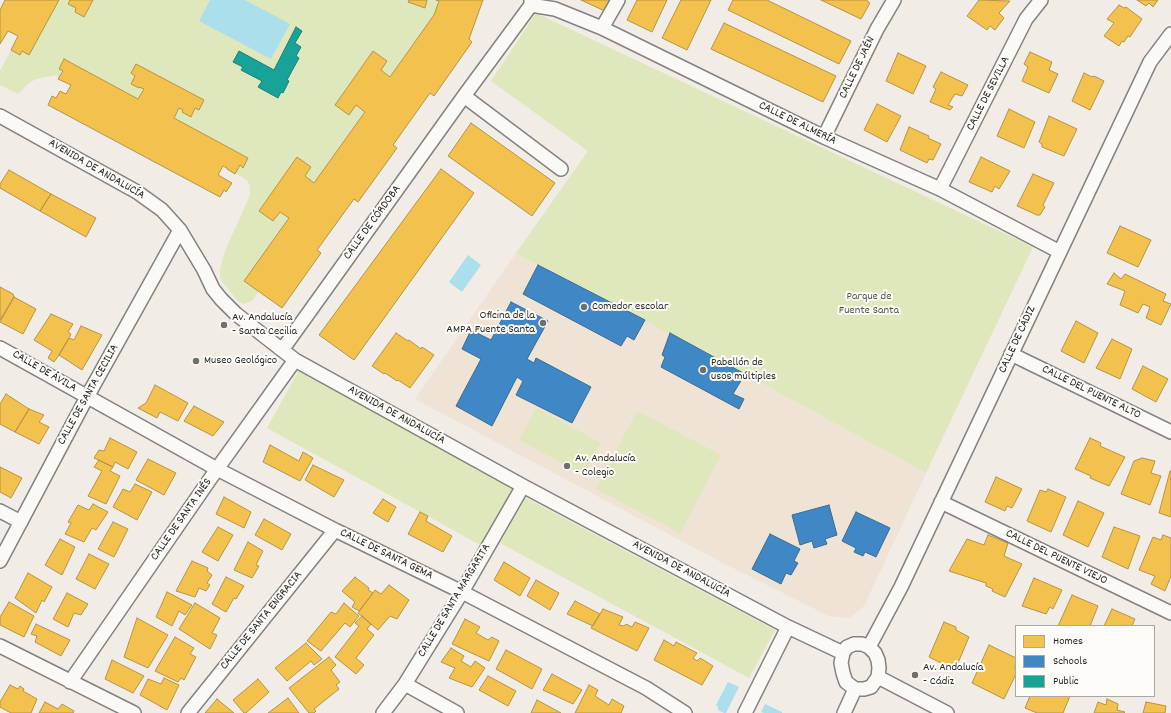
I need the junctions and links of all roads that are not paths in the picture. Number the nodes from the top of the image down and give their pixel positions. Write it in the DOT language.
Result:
graph roads {
  1 [pos="618,0"];
  2 [pos="894,0"];
  3 [pos="1041,0"];
  4 [pos="531,3"];
  5 [pos="602,28"];
  6 [pos="1171,34"];
  7 [pos="464,96"];
  8 [pos="0,116"];
  9 [pos="824,137"];
  10 [pos="561,169"];
  11 [pos="940,189"];
  12 [pos="180,230"];
  13 [pos="1060,252"];
  14 [pos="0,348"];
  15 [pos="282,350"];
  16 [pos="1011,354"];
  17 [pos="295,360"];
  18 [pos="87,397"];
  19 [pos="1171,432"];
  20 [pos="217,469"];
  21 [pos="523,486"];
  22 [pos="942,502"];
  23 [pos="0,511"];
  24 [pos="21,522"];
  25 [pos="335,530"];
  26 [pos="0,561"];
  27 [pos="462,592"];
  28 [pos="1171,613"];
  29 [pos="788,627"];
  30 [pos="0,646"];
  31 [pos="869,647"];
  32 [pos="843,653"];
  33 [pos="878,677"];
  34 [pos="70,682"];
  35 [pos="404,684"];
  36 [pos="855,689"];
  37 [pos="134,713"];
  38 [pos="188,713"];
  39 [pos="383,713"];
  40 [pos="457,713"];
  41 [pos="684,713"];
  42 [pos="746,713"];
  43 [pos="844,713"];
  44 [pos="948,713"];
  1 -- 5 [label="street"];
  2 -- 9 [label="street, CALLE DE JAÉN"];
  3 -- 11 [label="street, CALLE DE SEVILLA"];
  4 -- 5 [label="street, CALLE DE ALMERÍA"];
  4 -- 7 [label="street, CALLE DE CÓRDOBA"];
  5 -- 9 [label="street, CALLE DE ALMERÍA"];
  6 -- 13 [label="street, CALLE DE CÁDIZ"];
  7 -- 10 [label="street"];
  7 -- 15 [label="street, CALLE DE CÓRDOBA"];
  8 -- 12 [label="street, AVENIDA DE ANDALUCÍA"];
  9 -- 11 [label="street, CALLE DE ALMERÍA"];
  11 -- 13 [label="street, CALLE DE ALMERÍA"];
  12 -- 15 [label="street, AVENIDA DE ANDALUCÍA"];
  12 -- 18 [label="street, CALLE DE SANTA CECILIA"];
  13 -- 16 [label="street, CALLE DE CÁDIZ"];
  14 -- 18 [label="street, CALLE DE ÁVILA"];
  15 -- 17 [label="street, AVENIDA DE ANDALUCÍA"];
  16 -- 19 [label="street, CALLE DEL PUENTE ALTO"];
  16 -- 22 [label="street, CALLE DE CÁDIZ"];
  17 -- 20 [label="street, CALLE DE SANTA INÉS"];
  17 -- 21 [label="street, AVENIDA DE ANDALUCÍA"];
  18 -- 20 [label="street, CALLE DE SANTA GEMA"];
  18 -- 24 [label="street, CALLE DE SANTA CECILIA"];
  20 -- 25 [label="street, CALLE DE SANTA GEMA"];
  20 -- 34 [label="street, CALLE DE SANTA INÉS"];
  21 -- 27 [label="street, CALLE DE SANTA MARGARITA"];
  21 -- 29 [label="street, AVENIDA DE ANDALUCÍA"];
  22 -- 28 [label="street, CALLE DEL PUENTE VIEJO"];
  22 -- 31 [label="street, CALLE DE CÁDIZ"];
  23 -- 24 [label="street"];
  24 -- 26 [label="street, CALLE DE SANTA CECILIA"];
  25 -- 27 [label="street, CALLE DE SANTA GEMA"];
  25 -- 38 [label="street, CALLE DE SANTA ENGRACIA"];
  27 -- 35 [label="street, CALLE DE SANTA MARGARITA"];
  27 -- 41 [label="street, CALLE DE SANTA GEMA"];
  29 -- 32 [label="street, AVENIDA DE ANDALUCÍA"];
  29 -- 42 [label="street"];
  30 -- 34 [label="street"];
  31 -- 32 [label="street"];
  31 -- 33 [label="street"];
  32 -- 36 [label="street"];
  33 -- 36 [label="street"];
  33 -- 44 [label="street"];
  34 -- 37 [label="street"];
  35 -- 39 [label="street, CALLE DE SANTA MARGARITA"];
  35 -- 40 [label="street"];
  36 -- 43 [label="street"];
}
